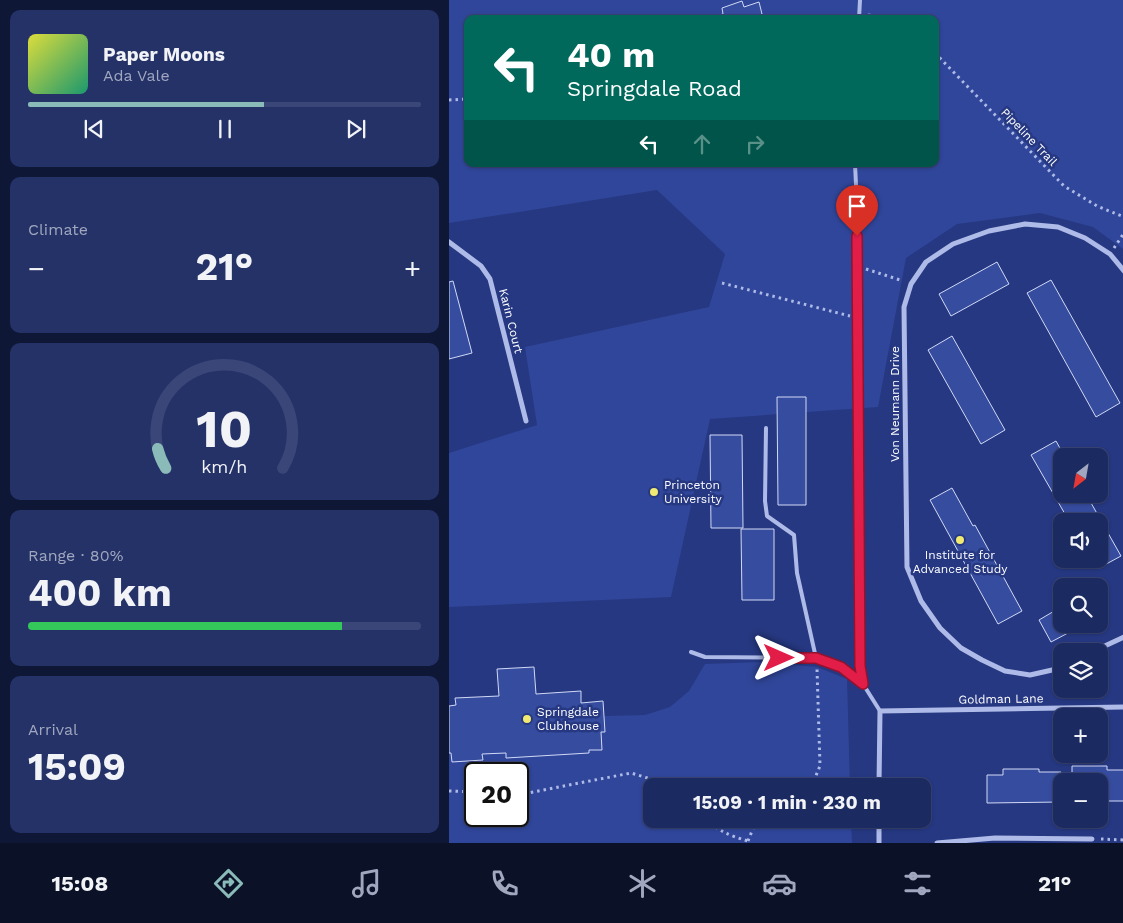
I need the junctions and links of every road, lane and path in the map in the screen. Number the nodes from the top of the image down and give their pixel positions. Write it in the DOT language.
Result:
graph roads {
  1 [pos="860,0"];
  2 [pos="859,15"];
  3 [pos="939,57"];
  4 [pos="464,99"];
  5 [pos="449,100"];
  6 [pos="855,167"];
  7 [pos="1123,217"];
  8 [pos="1123,233"];
  9 [pos="449,242"];
  10 [pos="1110,254"];
  11 [pos="857,266"];
  12 [pos="1123,271"];
  13 [pos="722,283"];
  14 [pos="911,284"];
  15 [pos="858,318"];
  16 [pos="526,421"];
  17 [pos="766,428"];
  18 [pos="1123,636"];
  19 [pos="1108,644"];
  20 [pos="691,652"];
  21 [pos="816,658"];
  22 [pos="1053,670"];
  23 [pos="863,684"];
  24 [pos="1123,707"];
  25 [pos="880,711"];
  26 [pos="646,778"];
  27 [pos="815,778"];
  28 [pos="879,778"];
  29 [pos="449,791"];
  30 [pos="464,792"];
  31 [pos="529,793"];
  32 [pos="716,828"];
  33 [pos="753,828"];
  34 [pos="879,828"];
  35 [pos="1092,839"];
  36 [pos="1123,840"];
  37 [pos="748,842"];
  38 [pos="879,843"];
  39 [pos="937,843"];
  1 -- 2 [label="lane"];
  3 -- 7 [label="path, Pipeline Trail"];
  4 -- 5 [label="path"];
  6 -- 11 [label="lane"];
  8 -- 10 [label="path"];
  9 -- 16 [label="street, Karin Court"];
  10 -- 12 [label="street, Von Neumann Drive"];
  10 -- 14 [label="street, Von Neumann Drive"];
  11 -- 14 [label="path"];
  11 -- 15 [label="lane"];
  13 -- 15 [label="path"];
  14 -- 22 [label="street, Von Neumann Drive"];
  15 -- 23 [label="lane"];
  17 -- 21 [label="lane"];
  18 -- 19 [label="street"];
  20 -- 21 [label="lane"];
  21 -- 23 [label="lane"];
  21 -- 27 [label="path"];
  23 -- 25 [label="lane"];
  24 -- 25 [label="street, Goldman Lane"];
  25 -- 28 [label="street"];
  26 -- 31 [label="path"];
  29 -- 30 [label="path"];
  32 -- 37 [label="path"];
  33 -- 37 [label="path"];
  34 -- 38 [label="street"];
  35 -- 36 [label="path"];
  35 -- 39 [label="street"];
}
